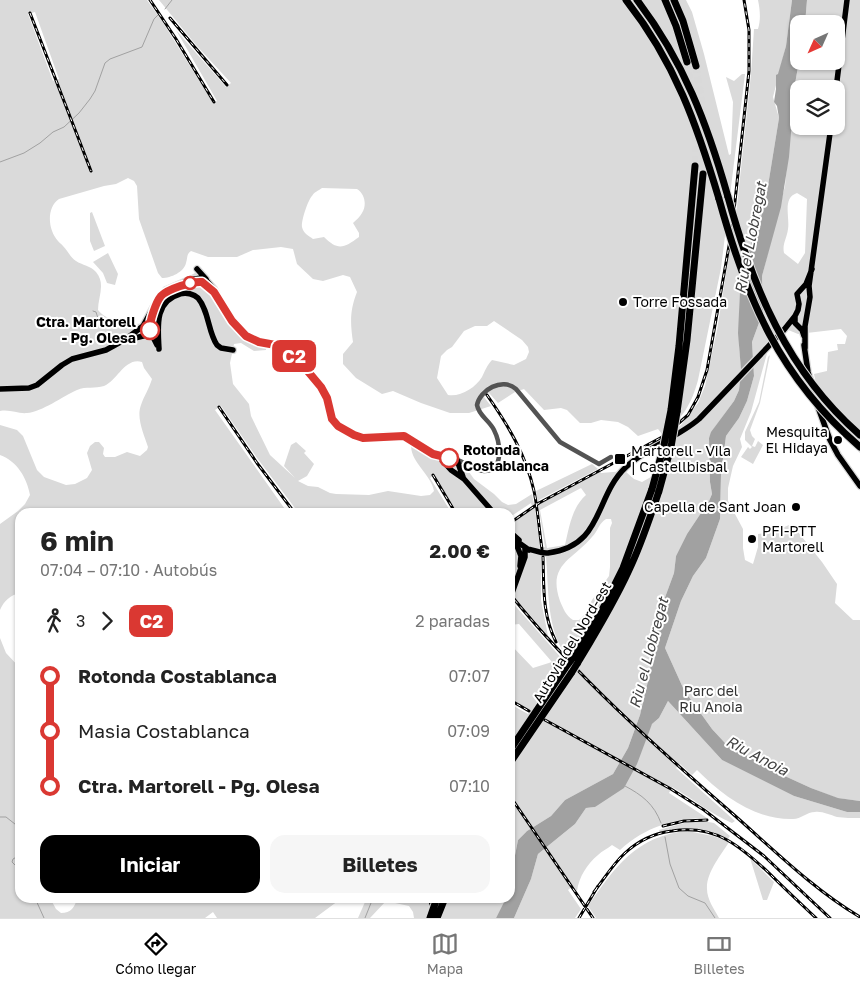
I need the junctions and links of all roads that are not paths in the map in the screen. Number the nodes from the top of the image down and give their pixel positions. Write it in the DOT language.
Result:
graph roads {
  1 [pos="626,0"];
  2 [pos="637,0"];
  3 [pos="665,0"];
  4 [pos="674,0"];
  5 [pos="848,0"];
  6 [pos="687,62"];
  7 [pos="696,66"];
  8 [pos="837,80"];
  9 [pos="830,135"];
  10 [pos="696,166"];
  11 [pos="703,174"];
  12 [pos="812,269"];
  13 [pos="197,272"];
  14 [pos="207,283"];
  15 [pos="187,284"];
  16 [pos="801,289"];
  17 [pos="810,293"];
  18 [pos="162,295"];
  19 [pos="795,316"];
  20 [pos="148,321"];
  21 [pos="806,323"];
  22 [pos="798,326"];
  23 [pos="783,331"];
  24 [pos="150,334"];
  25 [pos="136,335"];
  26 [pos="805,348"];
  27 [pos="159,349"];
  28 [pos="234,350"];
  29 [pos="0,389"];
  30 [pos="674,411"];
  31 [pos="860,435"];
  32 [pos="860,447"];
  33 [pos="433,454"];
  34 [pos="611,457"];
  35 [pos="454,459"];
  36 [pos="463,466"];
  37 [pos="451,469"];
  38 [pos="464,479"];
  39 [pos="860,486"];
  40 [pos="489,508"];
  41 [pos="515,537"];
  42 [pos="583,539"];
  43 [pos="518,540"];
  44 [pos="526,549"];
  45 [pos="553,551"];
  46 [pos="534,552"];
  47 [pos="523,557"];
  48 [pos="515,584"];
  49 [pos="569,669"];
  50 [pos="515,743"];
  51 [pos="515,755"];
  52 [pos="432,903"];
  53 [pos="435,903"];
  54 [pos="443,903"];
  55 [pos="430,918"];
  56 [pos="438,918"];
  1 -- 32 [label="highway, bridge"];
  2 -- 31 [label="highway, bridge"];
  3 -- 6 [label="highway"];
  4 -- 7 [label="highway"];
  5 -- 8 [label="main road"];
  9 -- 12 [label="main road"];
  10 -- 30 [label="highway, Autovia del Nord-est"];
  11 -- 30 [label="highway, Autovia del Nord-est"];
  12 -- 16 [label="main road"];
  12 -- 17 [label="main road"];
  13 -- 14 [label="main road"];
  13 -- 15 [label="main road"];
  13 -- 18 [label="main road"];
  14 -- 15 [label="main road"];
  14 -- 33 [label="main road"];
  15 -- 18 [label="main road"];
  16 -- 17 [label="main road"];
  16 -- 19 [label="main road"];
  17 -- 21 [label="main road"];
  18 -- 20 [label="main road"];
  19 -- 22 [label="main road"];
  19 -- 23 [label="main road"];
  20 -- 24 [label="main road"];
  20 -- 25 [label="main road"];
  21 -- 22 [label="main road"];
  21 -- 26 [label="main road"];
  22 -- 23 [label="main road"];
  22 -- 26 [label="main road"];
  23 -- 42 [label="main road, bridge"];
  24 -- 25 [label="main road"];
  24 -- 27 [label="main road"];
  24 -- 28 [label="main road"];
  25 -- 29 [label="main road"];
  26 -- 39 [label="main road"];
  30 -- 49 [label="highway, Autovia del Nord-est, bridge"];
  33 -- 35 [label="main road"];
  33 -- 37 [label="main road"];
  34 -- 36 [label="street"];
  35 -- 36 [label="main road"];
  35 -- 37 [label="main road"];
  36 -- 37 [label="main road"];
  36 -- 38 [label="main road"];
  37 -- 38 [label="main road"];
  38 -- 40 [label="main road"];
  41 -- 43 [label="main road"];
  42 -- 45 [label="main road"];
  42 -- 46 [label="main road"];
  43 -- 44 [label="main road"];
  43 -- 45 [label="main road"];
  43 -- 47 [label="main road"];
  44 -- 45 [label="main road"];
  44 -- 46 [label="main road"];
  44 -- 47 [label="main road"];
  46 -- 47 [label="main road"];
  47 -- 48 [label="main road"];
  49 -- 50 [label="highway, Autovia del Nord-est"];
  49 -- 51 [label="highway, Autovia del Nord-est"];
  52 -- 56 [label="main road"];
  53 -- 55 [label="highway, bridge"];
  54 -- 56 [label="highway, bridge"];
}
